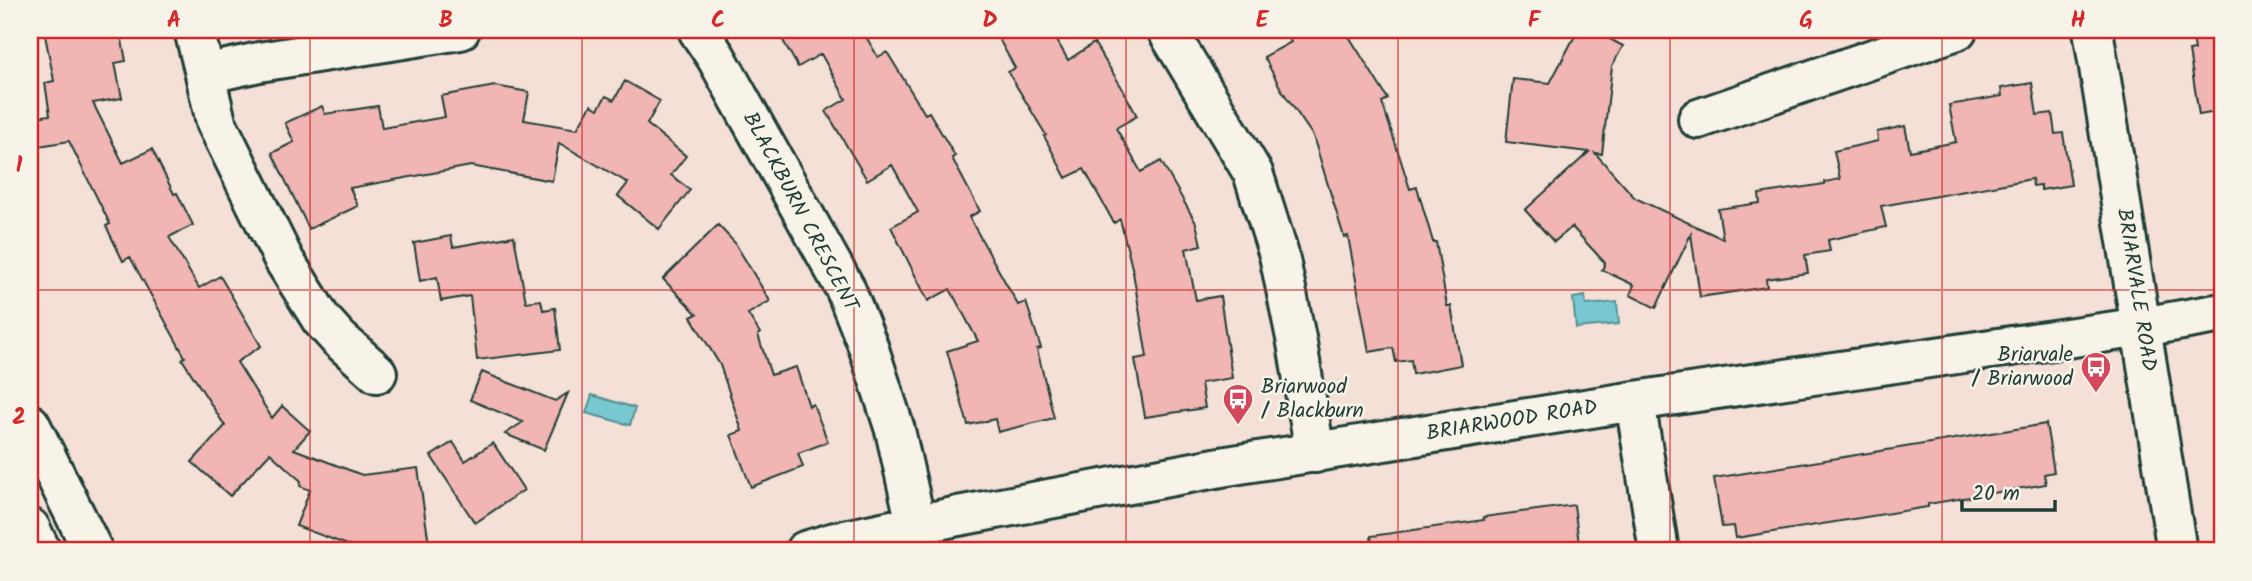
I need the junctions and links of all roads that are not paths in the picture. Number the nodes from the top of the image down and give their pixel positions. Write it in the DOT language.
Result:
graph roads {
  1 [pos="194,30"];
  2 [pos="460,30"];
  3 [pos="698,30"];
  4 [pos="1167,30"];
  5 [pos="1957,30"];
  6 [pos="2093,30"];
  7 [pos="205,74"];
  8 [pos="1698,119"];
  9 [pos="2222,313"];
  10 [pos="2142,327"];
  11 [pos="377,373"];
  12 [pos="1635,401"];
  13 [pos="30,424"];
  14 [pos="1315,453"];
  15 [pos="30,528"];
  16 [pos="920,538"];
  17 [pos="41,551"];
  18 [pos="93,551"];
  19 [pos="805,551"];
  20 [pos="1659,551"];
  21 [pos="2177,551"];
  1 -- 7 [label="street"];
  2 -- 7 [label="street"];
  3 -- 16 [label="street, BLACKBURN CRESCENT"];
  4 -- 14 [label="street"];
  5 -- 8 [label="street"];
  6 -- 10 [label="street, BRIARVALE ROAD"];
  7 -- 11 [label="street"];
  9 -- 10 [label="street, BRIARWOOD ROAD"];
  10 -- 12 [label="street, BRIARWOOD ROAD"];
  10 -- 21 [label="street, BRIARVALE ROAD"];
  12 -- 14 [label="street, BRIARWOOD ROAD"];
  12 -- 20 [label="street"];
  13 -- 18 [label="street"];
  14 -- 16 [label="street, BRIARWOOD ROAD"];
  15 -- 17 [label="street"];
  16 -- 19 [label="street, BRIARWOOD ROAD"];
}
